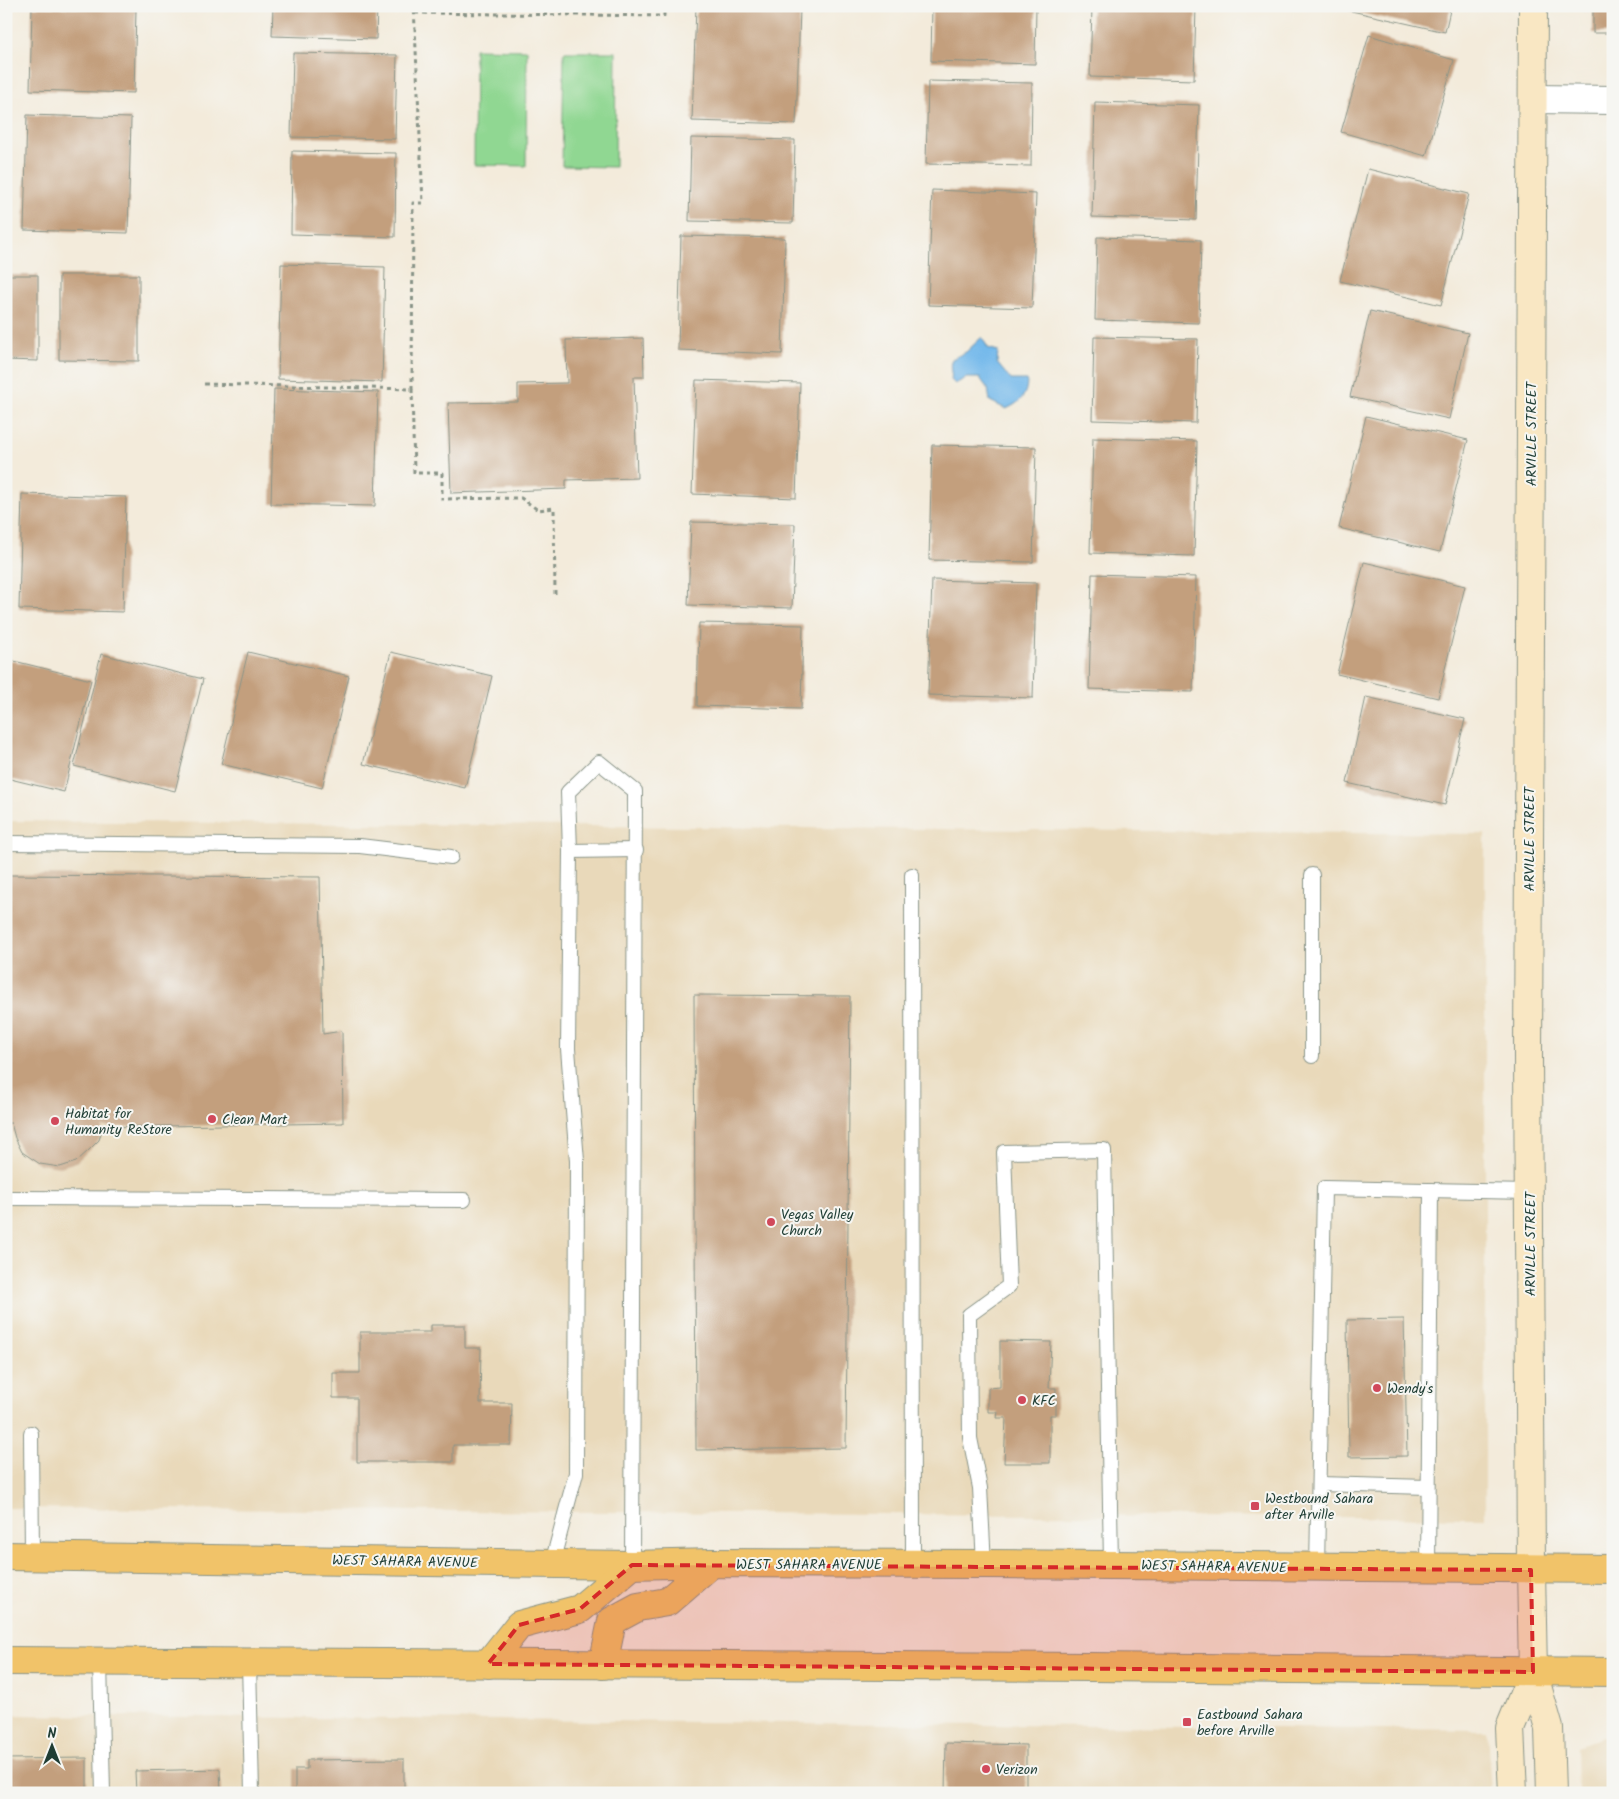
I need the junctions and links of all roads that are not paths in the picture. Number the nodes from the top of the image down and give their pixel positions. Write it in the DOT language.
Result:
graph roads {
  1 [pos="1533,6"];
  2 [pos="1533,99"];
  3 [pos="1613,100"];
  4 [pos="6,843"];
  5 [pos="636,850"];
  6 [pos="570,851"];
  7 [pos="451,857"];
  8 [pos="912,875"];
  9 [pos="1312,875"];
  10 [pos="1312,1056"];
  11 [pos="1431,1190"];
  12 [pos="1530,1192"];
  13 [pos="6,1198"];
  14 [pos="464,1200"];
  15 [pos="31,1433"];
  16 [pos="1319,1484"];
  17 [pos="1428,1487"];
  18 [pos="19,1556"];
  19 [pos="552,1563"];
  20 [pos="712,1563"];
  21 [pos="913,1564"];
  22 [pos="984,1564"];
  23 [pos="632,1565"];
  24 [pos="1111,1565"];
  25 [pos="1317,1568"];
  26 [pos="1428,1568"];
  27 [pos="1613,1569"];
  28 [pos="1531,1570"];
  29 [pos="6,1660"];
  30 [pos="100,1661"];
  31 [pos="249,1662"];
  32 [pos="488,1664"];
  33 [pos="603,1664"];
  34 [pos="1534,1672"];
  35 [pos="1613,1672"];
  36 [pos="103,1793"];
  37 [pos="252,1793"];
  38 [pos="1513,1793"];
  39 [pos="1551,1793"];
  1 -- 2 [label="street, ARVILLE STREET"];
  2 -- 3 [label="street"];
  2 -- 12 [label="street, ARVILLE STREET"];
  4 -- 7 [label="lane"];
  5 -- 6 [label="lane"];
  5 -- 6 [label="lane"];
  5 -- 23 [label="lane"];
  6 -- 19 [label="lane"];
  8 -- 21 [label="lane"];
  9 -- 10 [label="lane"];
  11 -- 12 [label="lane"];
  11 -- 16 [label="lane"];
  11 -- 17 [label="lane"];
  12 -- 28 [label="street, ARVILLE STREET"];
  13 -- 14 [label="lane"];
  15 -- 18 [label="lane"];
  16 -- 17 [label="lane"];
  16 -- 25 [label="lane"];
  17 -- 26 [label="lane"];
  18 -- 19 [label="main road, WEST SAHARA AVENUE"];
  19 -- 23 [label="main road, WEST SAHARA AVENUE"];
  20 -- 21 [label="main road, WEST SAHARA AVENUE"];
  20 -- 23 [label="main road, WEST SAHARA AVENUE"];
  20 -- 33 [label="main road"];
  21 -- 22 [label="main road, WEST SAHARA AVENUE"];
  22 -- 24 [label="main road, WEST SAHARA AVENUE"];
  22 -- 24 [label="lane"];
  23 -- 32 [label="main road"];
  24 -- 25 [label="main road, WEST SAHARA AVENUE"];
  25 -- 26 [label="main road, WEST SAHARA AVENUE"];
  26 -- 28 [label="main road, WEST SAHARA AVENUE"];
  27 -- 28 [label="main road, WEST SAHARA AVENUE"];
  28 -- 34 [label="street, ARVILLE STREET"];
  29 -- 30 [label="main road"];
  30 -- 31 [label="main road"];
  30 -- 36 [label="lane"];
  31 -- 32 [label="main road"];
  31 -- 37 [label="lane"];
  32 -- 33 [label="main road"];
  33 -- 34 [label="main road"];
  34 -- 35 [label="main road"];
  34 -- 38 [label="street, ARVILLE STREET"];
  34 -- 39 [label="street, ARVILLE STREET"];
}
